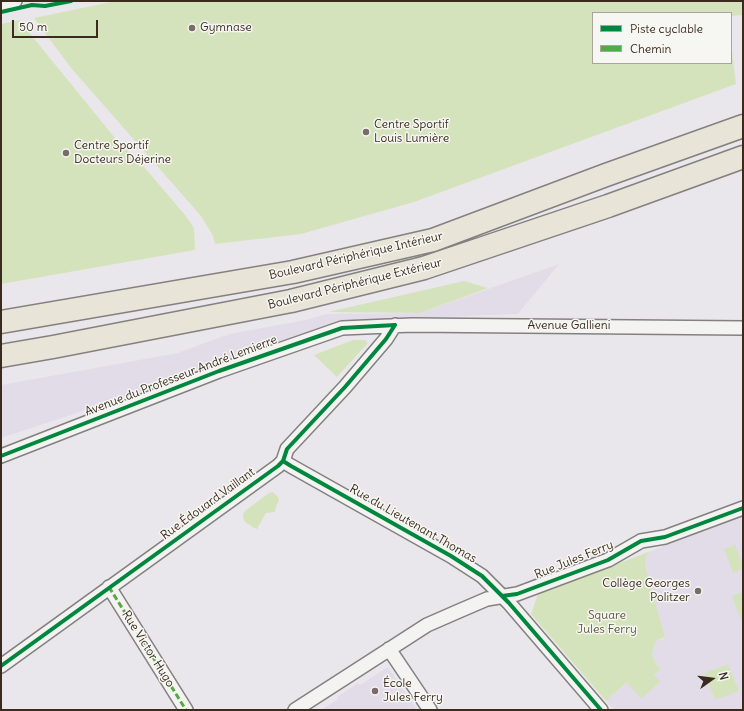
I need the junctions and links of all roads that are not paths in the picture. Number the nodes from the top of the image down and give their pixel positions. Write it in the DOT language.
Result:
graph roads {
  1 [pos="15,1"];
  2 [pos="1,4"];
  3 [pos="743,126"];
  4 [pos="743,157"];
  5 [pos="1,322"];
  6 [pos="395,326"];
  7 [pos="743,328"];
  8 [pos="53,347"];
  9 [pos="1,356"];
  10 [pos="1,360"];
  11 [pos="1,456"];
  12 [pos="283,461"];
  13 [pos="743,508"];
  14 [pos="109,587"];
  15 [pos="502,596"];
  16 [pos="389,649"];
  17 [pos="1,666"];
  18 [pos="299,709"];
  19 [pos="186,710"];
  20 [pos="430,710"];
  21 [pos="601,710"];
  1 -- 2 [label="street"];
  3 -- 5 [label="highway, Boulevard Périphérique Intérieur"];
  4 -- 8 [label="highway, Boulevard Périphérique Extérieur"];
  6 -- 7 [label="street, Avenue Gallieni"];
  6 -- 11 [label="street, Avenue du Professeur André Lemierre"];
  6 -- 12 [label="street, Rue Édouard Vaillant"];
  8 -- 9 [label="highway, Boulevard Périphérique Extérieur"];
  8 -- 10 [label="highway"];
  12 -- 14 [label="street, Rue Édouard Vaillant"];
  12 -- 15 [label="street, Rue du Lieutenant Thomas"];
  13 -- 15 [label="street, Rue Jules Ferry"];
  14 -- 17 [label="street, Rue Édouard Vaillant"];
  14 -- 19 [label="street, Rue Victor Hugo"];
  15 -- 16 [label="street, Rue Jules Ferry"];
  15 -- 21 [label="street, Rue du Lieutenant Thomas"];
  16 -- 18 [label="street, Rue Jules Ferry"];
  16 -- 20 [label="street"];
}
